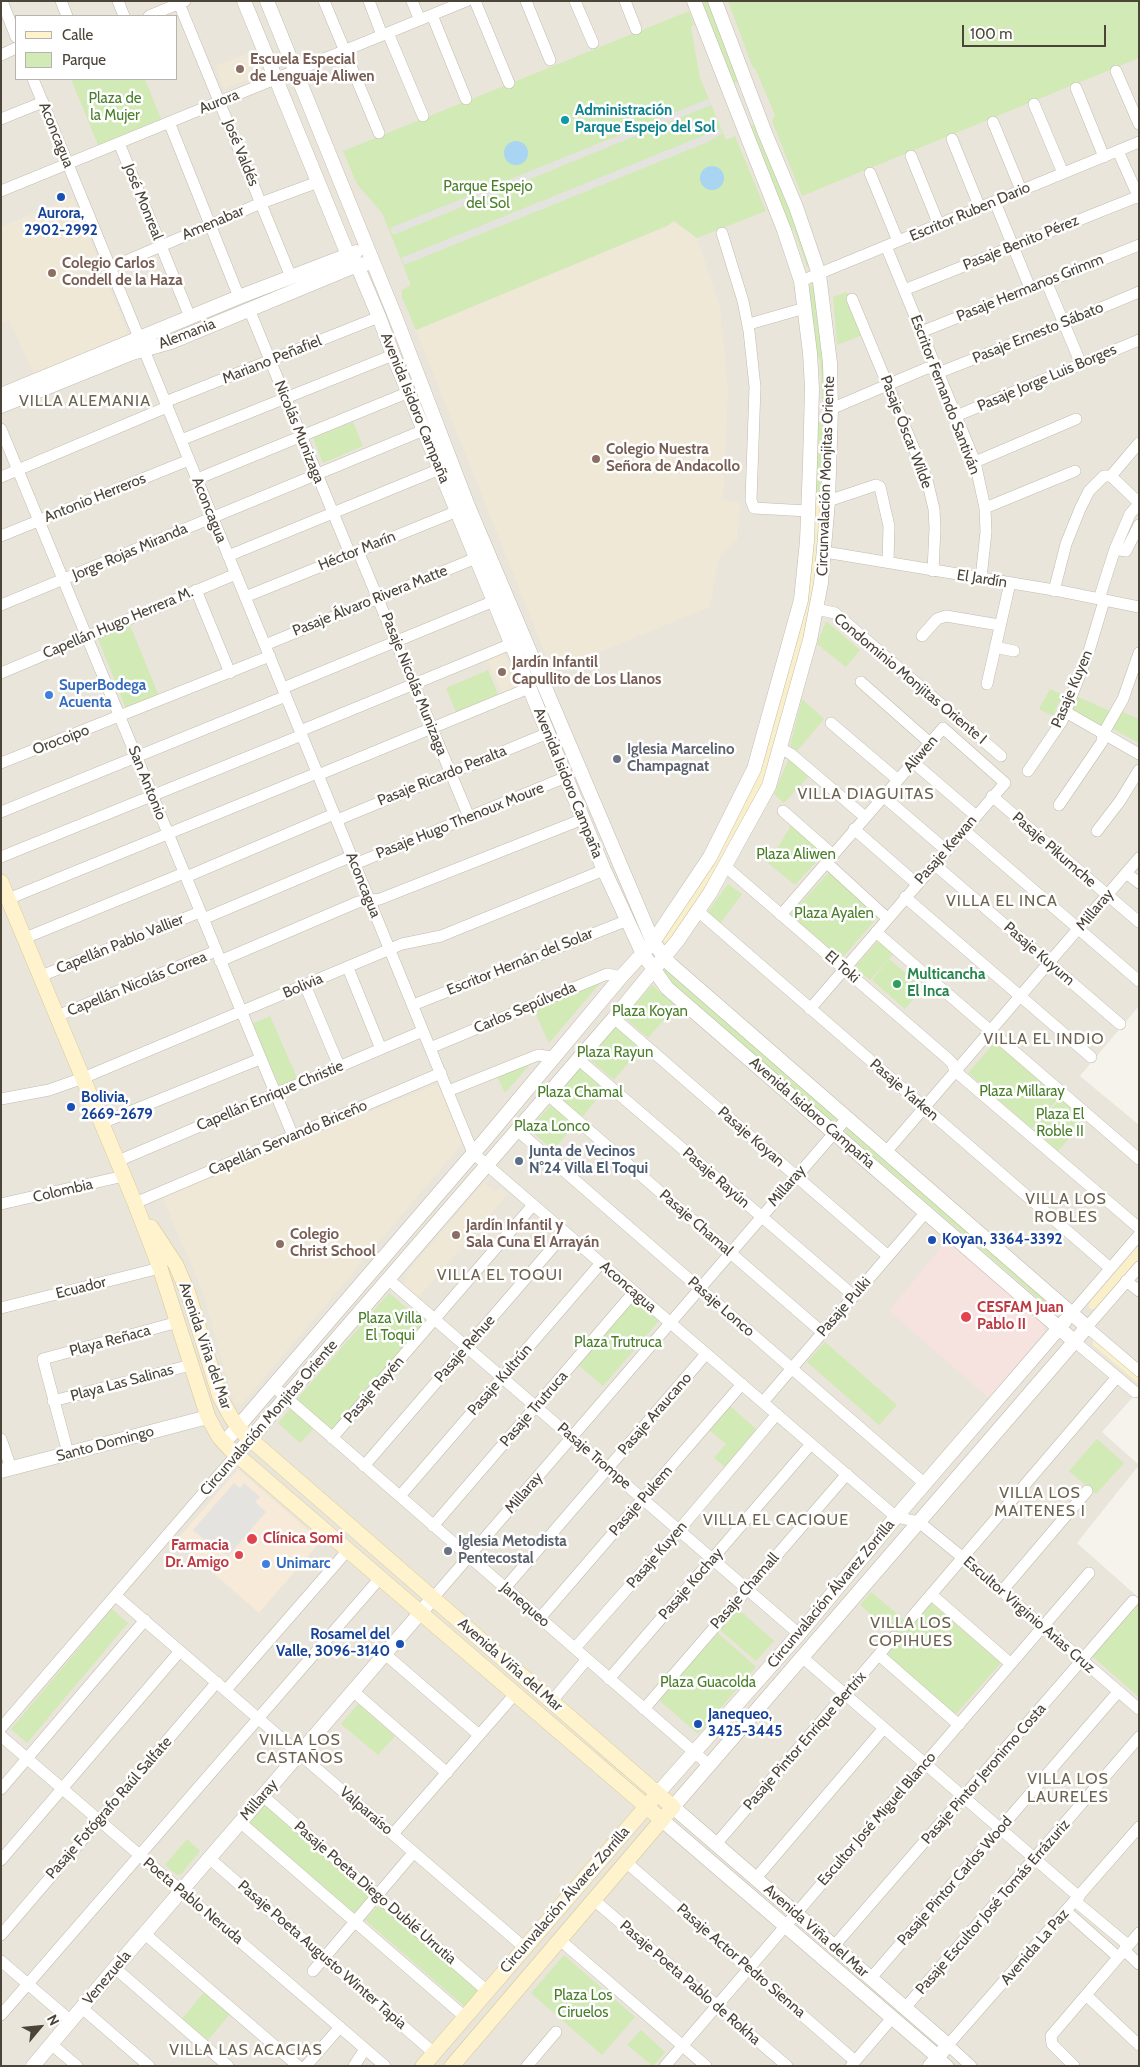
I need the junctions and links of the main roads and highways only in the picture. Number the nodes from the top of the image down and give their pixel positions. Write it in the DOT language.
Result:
graph roads {
  1 [pos="1,882"];
  2 [pos="8,909"];
  3 [pos="166,1264"];
  4 [pos="658,1793"];
  5 [pos="646,1807"];
  6 [pos="674,1807"];
  7 [pos="662,1820"];
  8 [pos="423,2066"];
  9 [pos="452,2066"];
  1 -- 2 [label="main road, Avenida Viña del Mar"];
  2 -- 3 [label="main road, Avenida Viña del Mar"];
  3 -- 4 [label="main road, Avenida Viña del Mar"];
  3 -- 5 [label="main road, Avenida Viña del Mar"];
  4 -- 5 [label="main road, Circunvalación Álvarez Zorrilla"];
  4 -- 6 [label="main road, Avenida Viña del Mar"];
  5 -- 7 [label="main road, Avenida Viña del Mar"];
  5 -- 8 [label="main road, Circunvalación Álvarez Zorrilla"];
  6 -- 7 [label="main road, Circunvalación Álvarez Zorrilla"];
  7 -- 9 [label="main road, Circunvalación Álvarez Zorrilla"];
}
